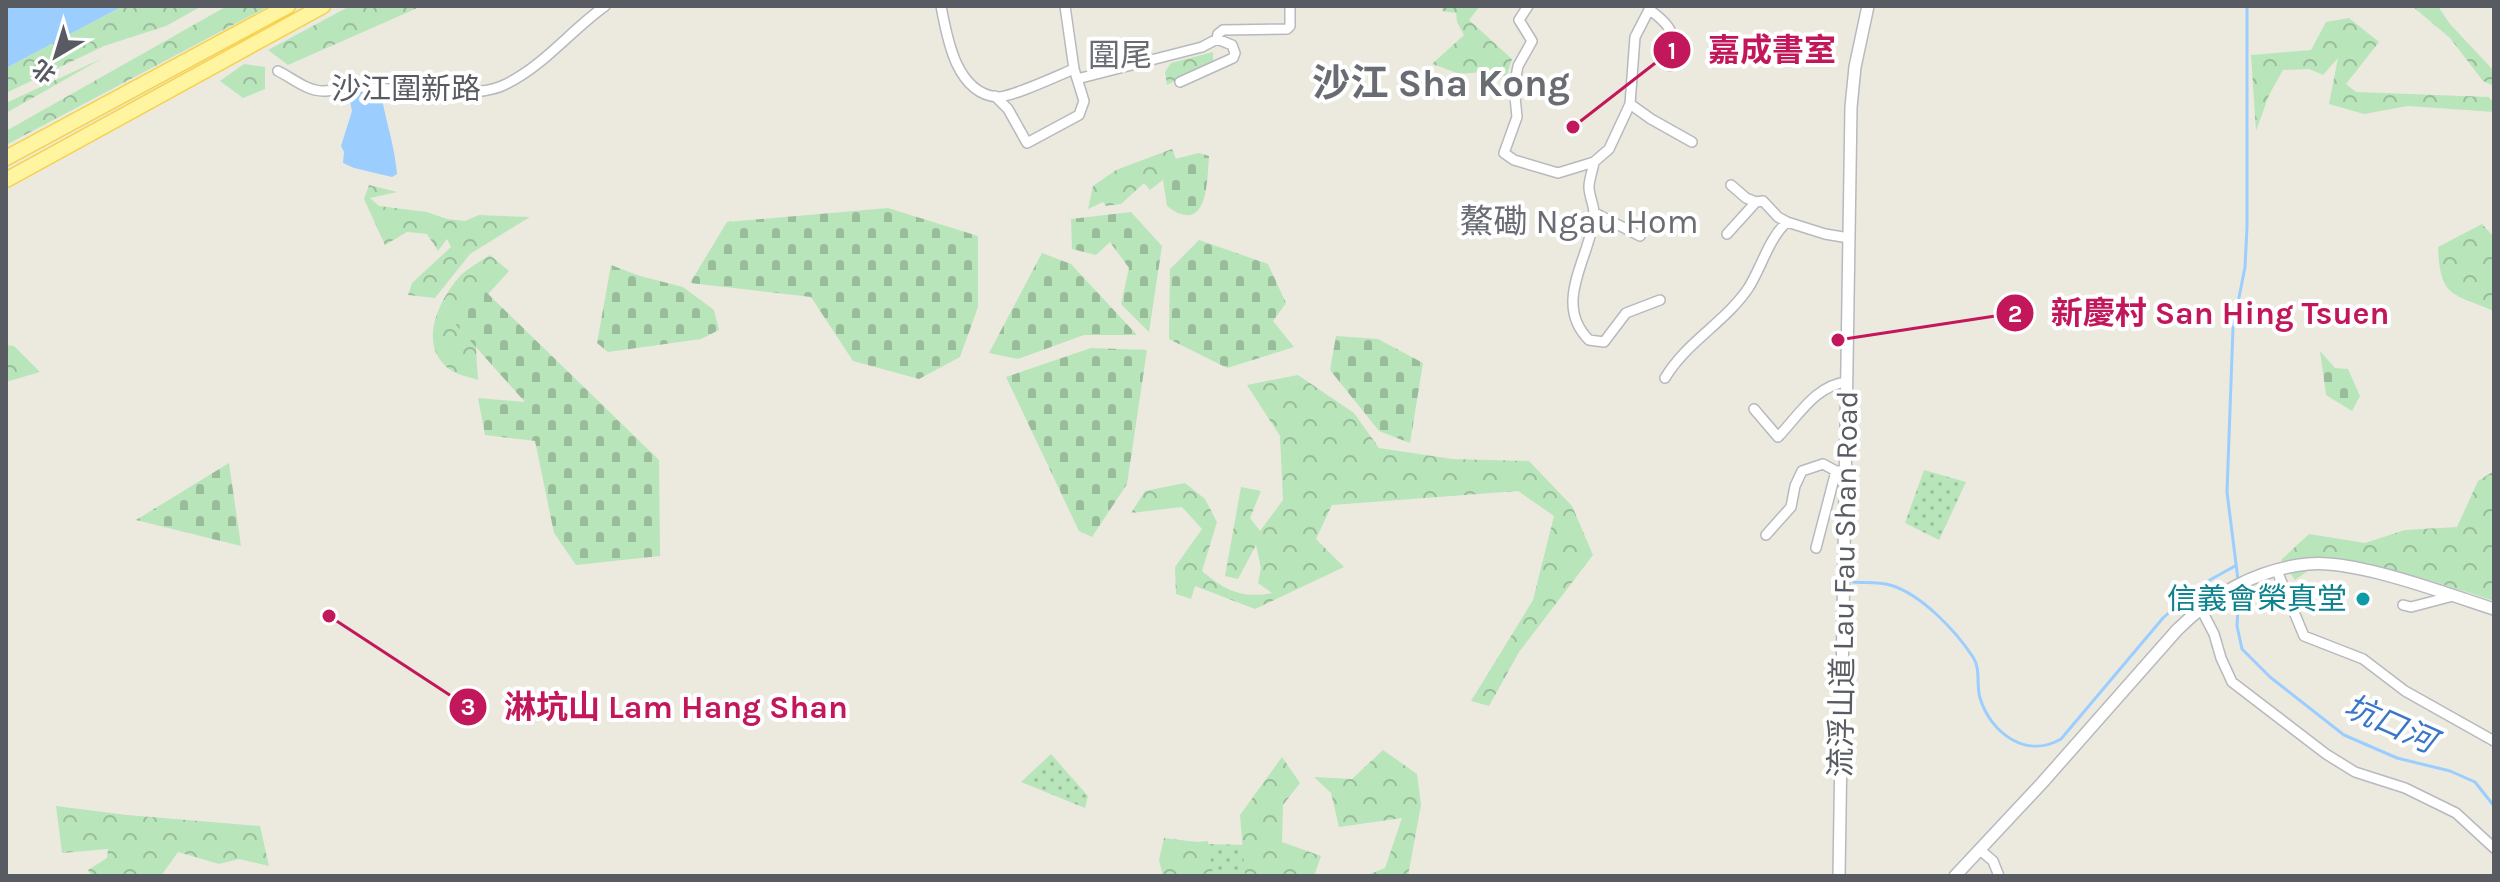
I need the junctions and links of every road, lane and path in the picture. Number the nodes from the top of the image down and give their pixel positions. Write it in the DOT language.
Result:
graph roads {
  1 [pos="288,6"];
  2 [pos="323,6"];
  3 [pos="605,6"];
  4 [pos="941,6"];
  5 [pos="1065,6"];
  6 [pos="1290,6"];
  7 [pos="1528,6"];
  8 [pos="1868,6"];
  9 [pos="1650,8"];
  10 [pos="1217,39"];
  11 [pos="1670,66"];
  12 [pos="278,71"];
  13 [pos="1076,74"];
  14 [pos="1180,82"];
  15 [pos="995,96"];
  16 [pos="1630,104"];
  17 [pos="1692,142"];
  18 [pos="6,158"];
  19 [pos="1594,162"];
  20 [pos="6,180"];
  21 [pos="1731,185"];
  22 [pos="1756,202"];
  23 [pos="1595,213"];
  24 [pos="1787,222"];
  25 [pos="1727,234"];
  26 [pos="1640,236"];
  27 [pos="1849,238"];
  28 [pos="1660,300"];
  29 [pos="1665,378"];
  30 [pos="1847,382"];
  31 [pos="1754,409"];
  32 [pos="1841,471"];
  33 [pos="1766,535"];
  34 [pos="1816,548"];
  35 [pos="2277,571"];
  36 [pos="2453,596"];
  37 [pos="2403,605"];
  38 [pos="2200,607"];
  39 [pos="2494,609"];
  40 [pos="2494,741"];
  41 [pos="2494,848"];
  42 [pos="1979,849"];
  43 [pos="1839,876"];
  44 [pos="1955,876"];
  45 [pos="1999,876"];
  1 -- 18 [label="main road"];
  2 -- 20 [label="main road"];
  3 -- 12 [label="street, 沙江圍新路"];
  4 -- 15 [label="street"];
  5 -- 13 [label="street"];
  6 -- 10 [label="street"];
  7 -- 19 [label="street"];
  8 -- 27 [label="street, 流浮山道 Lau Fau Shan Road"];
  9 -- 11 [label="street"];
  9 -- 16 [label="street"];
  10 -- 13 [label="street"];
  10 -- 14 [label="street"];
  13 -- 15 [label="street"];
  13 -- 15 [label="street"];
  16 -- 17 [label="street"];
  16 -- 19 [label="street"];
  19 -- 23 [label="street"];
  21 -- 22 [label="street"];
  22 -- 24 [label="street"];
  22 -- 25 [label="street"];
  23 -- 26 [label="street"];
  23 -- 28 [label="street"];
  24 -- 27 [label="street"];
  24 -- 29 [label="street"];
  27 -- 30 [label="street, 流浮山道 Lau Fau Shan Road"];
  30 -- 31 [label="street"];
  30 -- 32 [label="street, 流浮山道 Lau Fau Shan Road"];
  32 -- 33 [label="street"];
  32 -- 34 [label="street"];
  32 -- 43 [label="street, 流浮山道 Lau Fau Shan Road"];
  35 -- 36 [label="street"];
  35 -- 38 [label="street"];
  35 -- 40 [label="street"];
  36 -- 37 [label="street"];
  36 -- 39 [label="street"];
  38 -- 41 [label="street"];
  38 -- 42 [label="street"];
  42 -- 44 [label="street"];
  42 -- 45 [label="street"];
}
